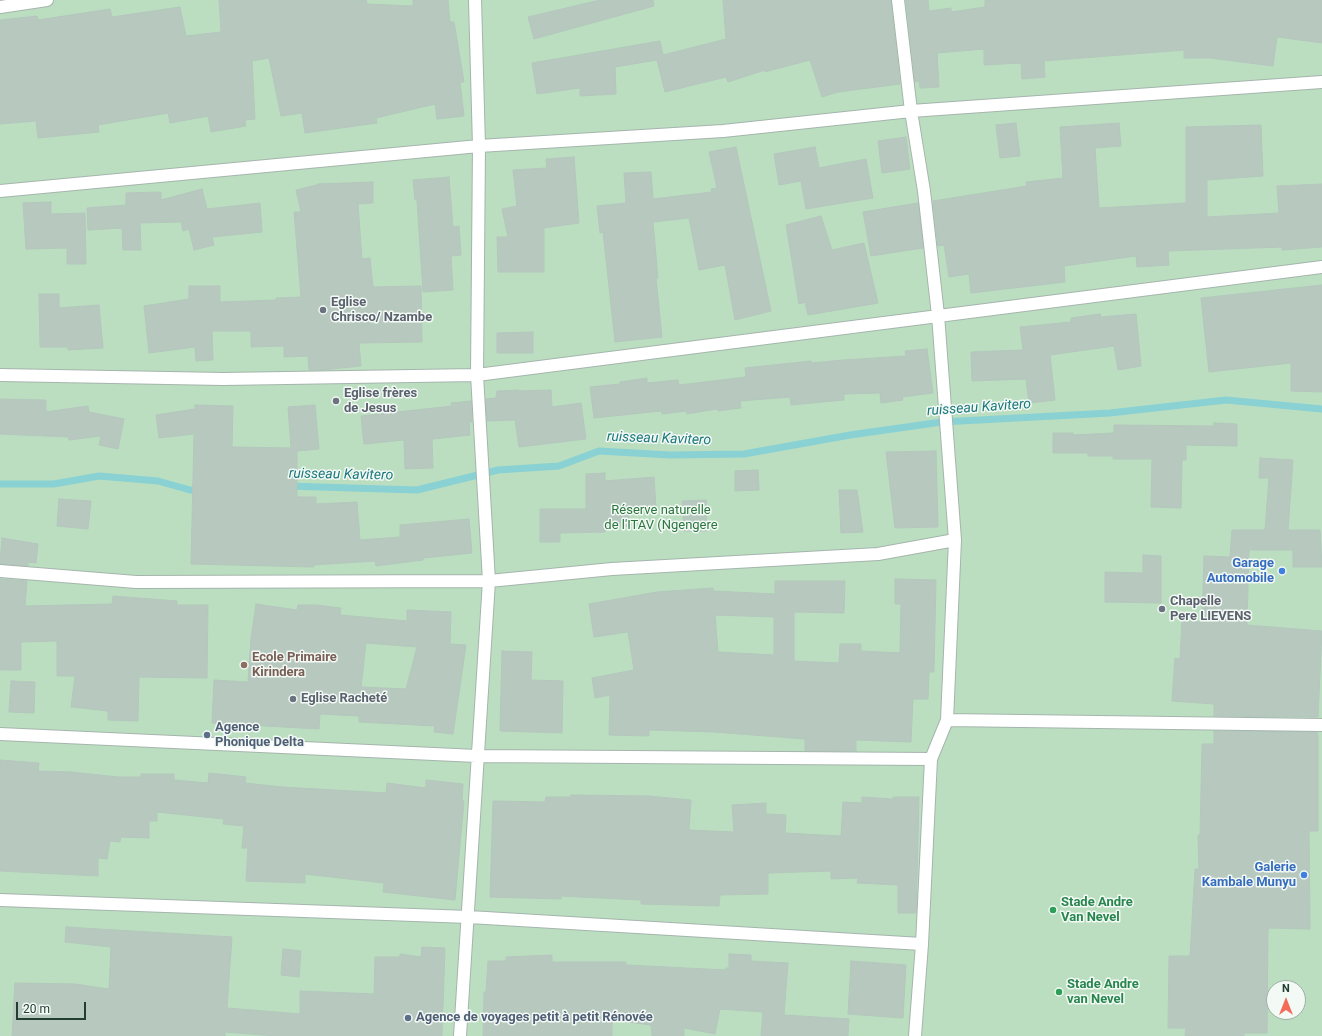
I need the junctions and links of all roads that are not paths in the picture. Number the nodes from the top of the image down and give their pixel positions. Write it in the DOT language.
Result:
graph roads {
  1 [pos="47,0"];
  2 [pos="475,0"];
  3 [pos="898,0"];
  4 [pos="0,7"];
  5 [pos="1322,82"];
  6 [pos="911,112"];
  7 [pos="479,146"];
  8 [pos="0,191"];
  9 [pos="1322,267"];
  10 [pos="938,316"];
  11 [pos="0,375"];
  12 [pos="477,375"];
  13 [pos="955,540"];
  14 [pos="0,572"];
  15 [pos="489,581"];
  16 [pos="947,720"];
  17 [pos="1322,725"];
  18 [pos="0,734"];
  19 [pos="477,756"];
  20 [pos="931,759"];
  21 [pos="0,900"];
  22 [pos="469,917"];
  23 [pos="922,944"];
  24 [pos="460,1036"];
  25 [pos="915,1036"];
  1 -- 4 [label="street"];
  2 -- 7 [label="street"];
  3 -- 6 [label="street"];
  5 -- 6 [label="street"];
  6 -- 7 [label="street"];
  6 -- 10 [label="street"];
  7 -- 8 [label="street"];
  7 -- 12 [label="street"];
  9 -- 10 [label="street"];
  10 -- 12 [label="street"];
  10 -- 13 [label="street"];
  11 -- 12 [label="street"];
  12 -- 15 [label="street"];
  13 -- 15 [label="street"];
  13 -- 16 [label="street"];
  14 -- 15 [label="street"];
  15 -- 19 [label="street"];
  16 -- 17 [label="street"];
  16 -- 20 [label="street"];
  18 -- 19 [label="street"];
  19 -- 20 [label="street"];
  19 -- 22 [label="street"];
  20 -- 23 [label="street"];
  21 -- 22 [label="street"];
  22 -- 23 [label="street"];
  22 -- 24 [label="street"];
  23 -- 25 [label="street"];
}
